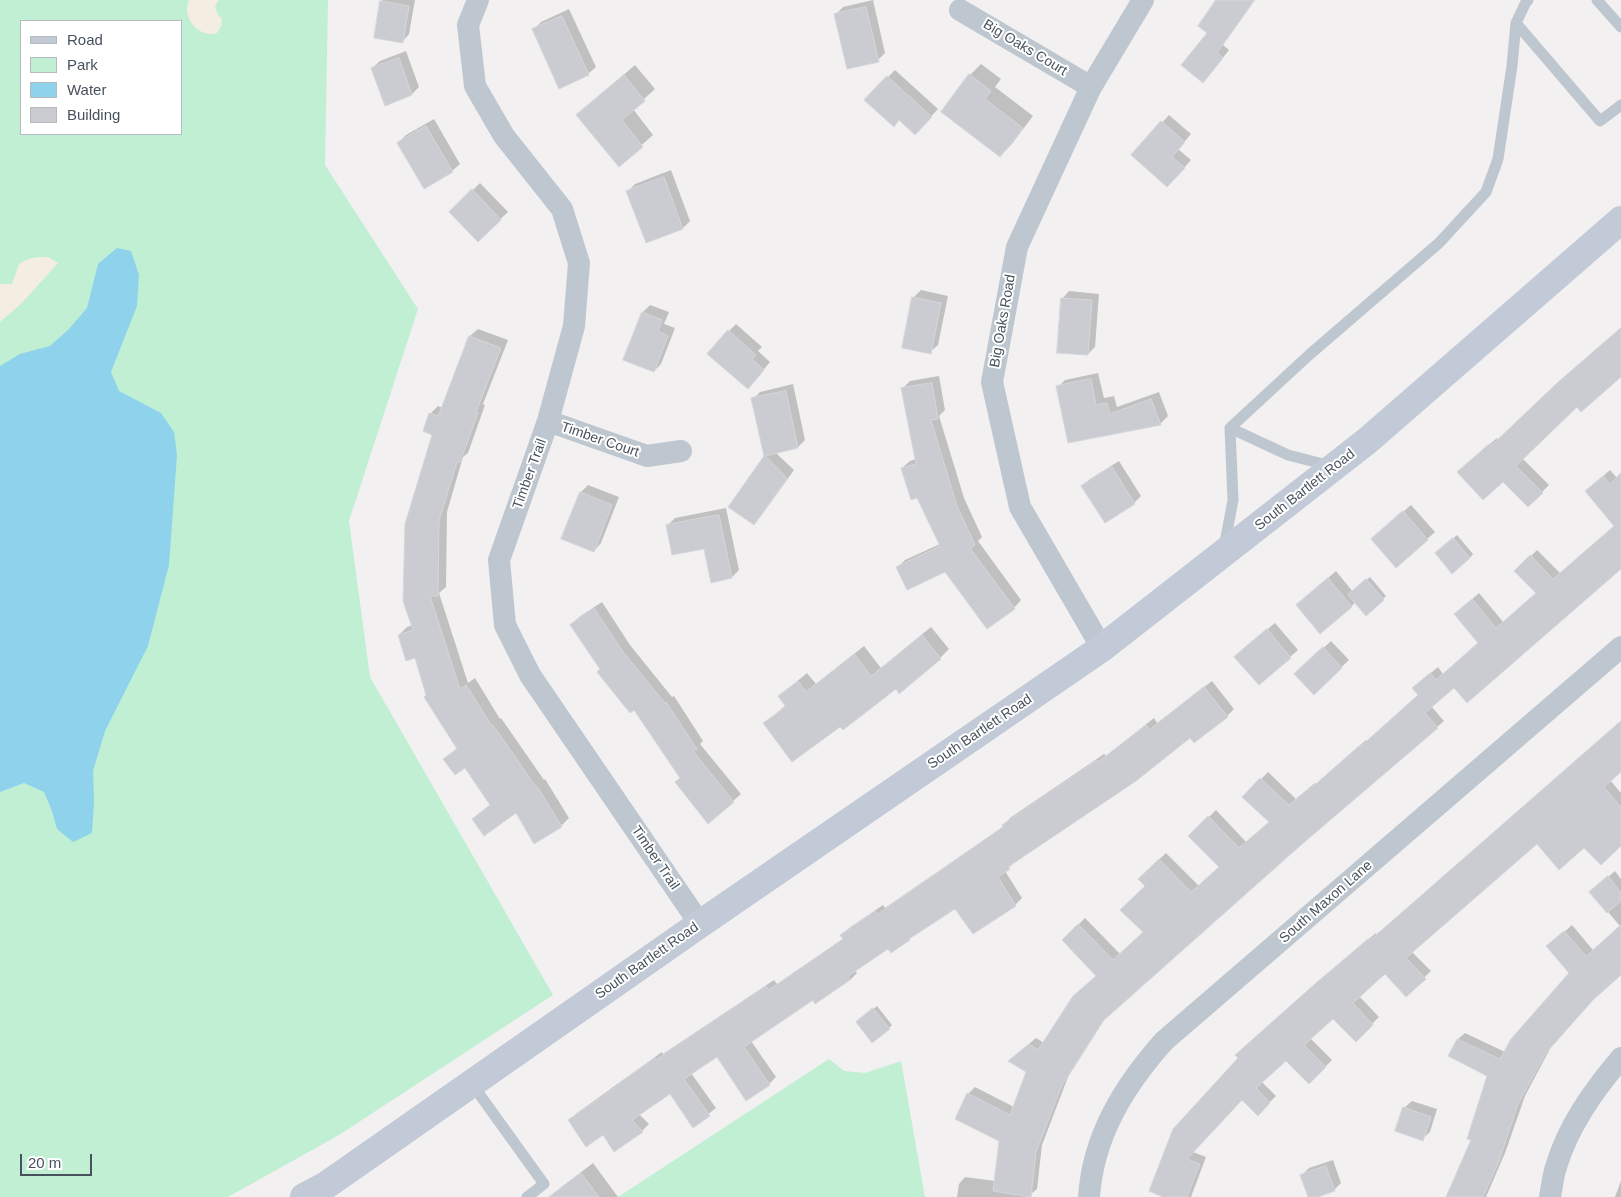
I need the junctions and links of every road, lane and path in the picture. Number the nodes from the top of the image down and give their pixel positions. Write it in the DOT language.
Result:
graph roads {
  1 [pos="478,0"];
  2 [pos="1143,0"];
  3 [pos="1528,0"];
  4 [pos="1597,0"];
  5 [pos="960,10"];
  6 [pos="1516,23"];
  7 [pos="1621,27"];
  8 [pos="1091,87"];
  9 [pos="1621,105"];
  10 [pos="1621,220"];
  11 [pos="548,421"];
  12 [pos="1230,428"];
  13 [pos="681,451"];
  14 [pos="1334,467"];
  15 [pos="1223,554"];
  16 [pos="1102,648"];
  17 [pos="1621,648"];
  18 [pos="700,924"];
  19 [pos="1621,1058"];
  20 [pos="472,1084"];
  21 [pos="322,1193"];
  22 [pos="527,1197"];
  23 [pos="1089,1197"];
  24 [pos="1550,1197"];
  1 -- 11 [label="street, Timber Trail"];
  2 -- 8 [label="street, Big Oaks Road"];
  3 -- 6 [label="lane"];
  4 -- 7 [label="lane"];
  5 -- 8 [label="street, Big Oaks Court"];
  6 -- 9 [label="lane"];
  6 -- 12 [label="lane"];
  8 -- 16 [label="street, Big Oaks Road"];
  10 -- 14 [label="main road, South Bartlett Road"];
  11 -- 13 [label="street, Timber Court"];
  11 -- 18 [label="street, Timber Trail"];
  12 -- 14 [label="lane"];
  12 -- 15 [label="lane"];
  14 -- 15 [label="main road, South Bartlett Road"];
  15 -- 16 [label="main road, South Bartlett Road"];
  16 -- 18 [label="main road, South Bartlett Road"];
  17 -- 23 [label="street, South Maxon Lane"];
  18 -- 20 [label="main road, South Bartlett Road"];
  19 -- 24 [label="street"];
  20 -- 21 [label="main road, South Bartlett Road"];
  20 -- 22 [label="lane"];
}
